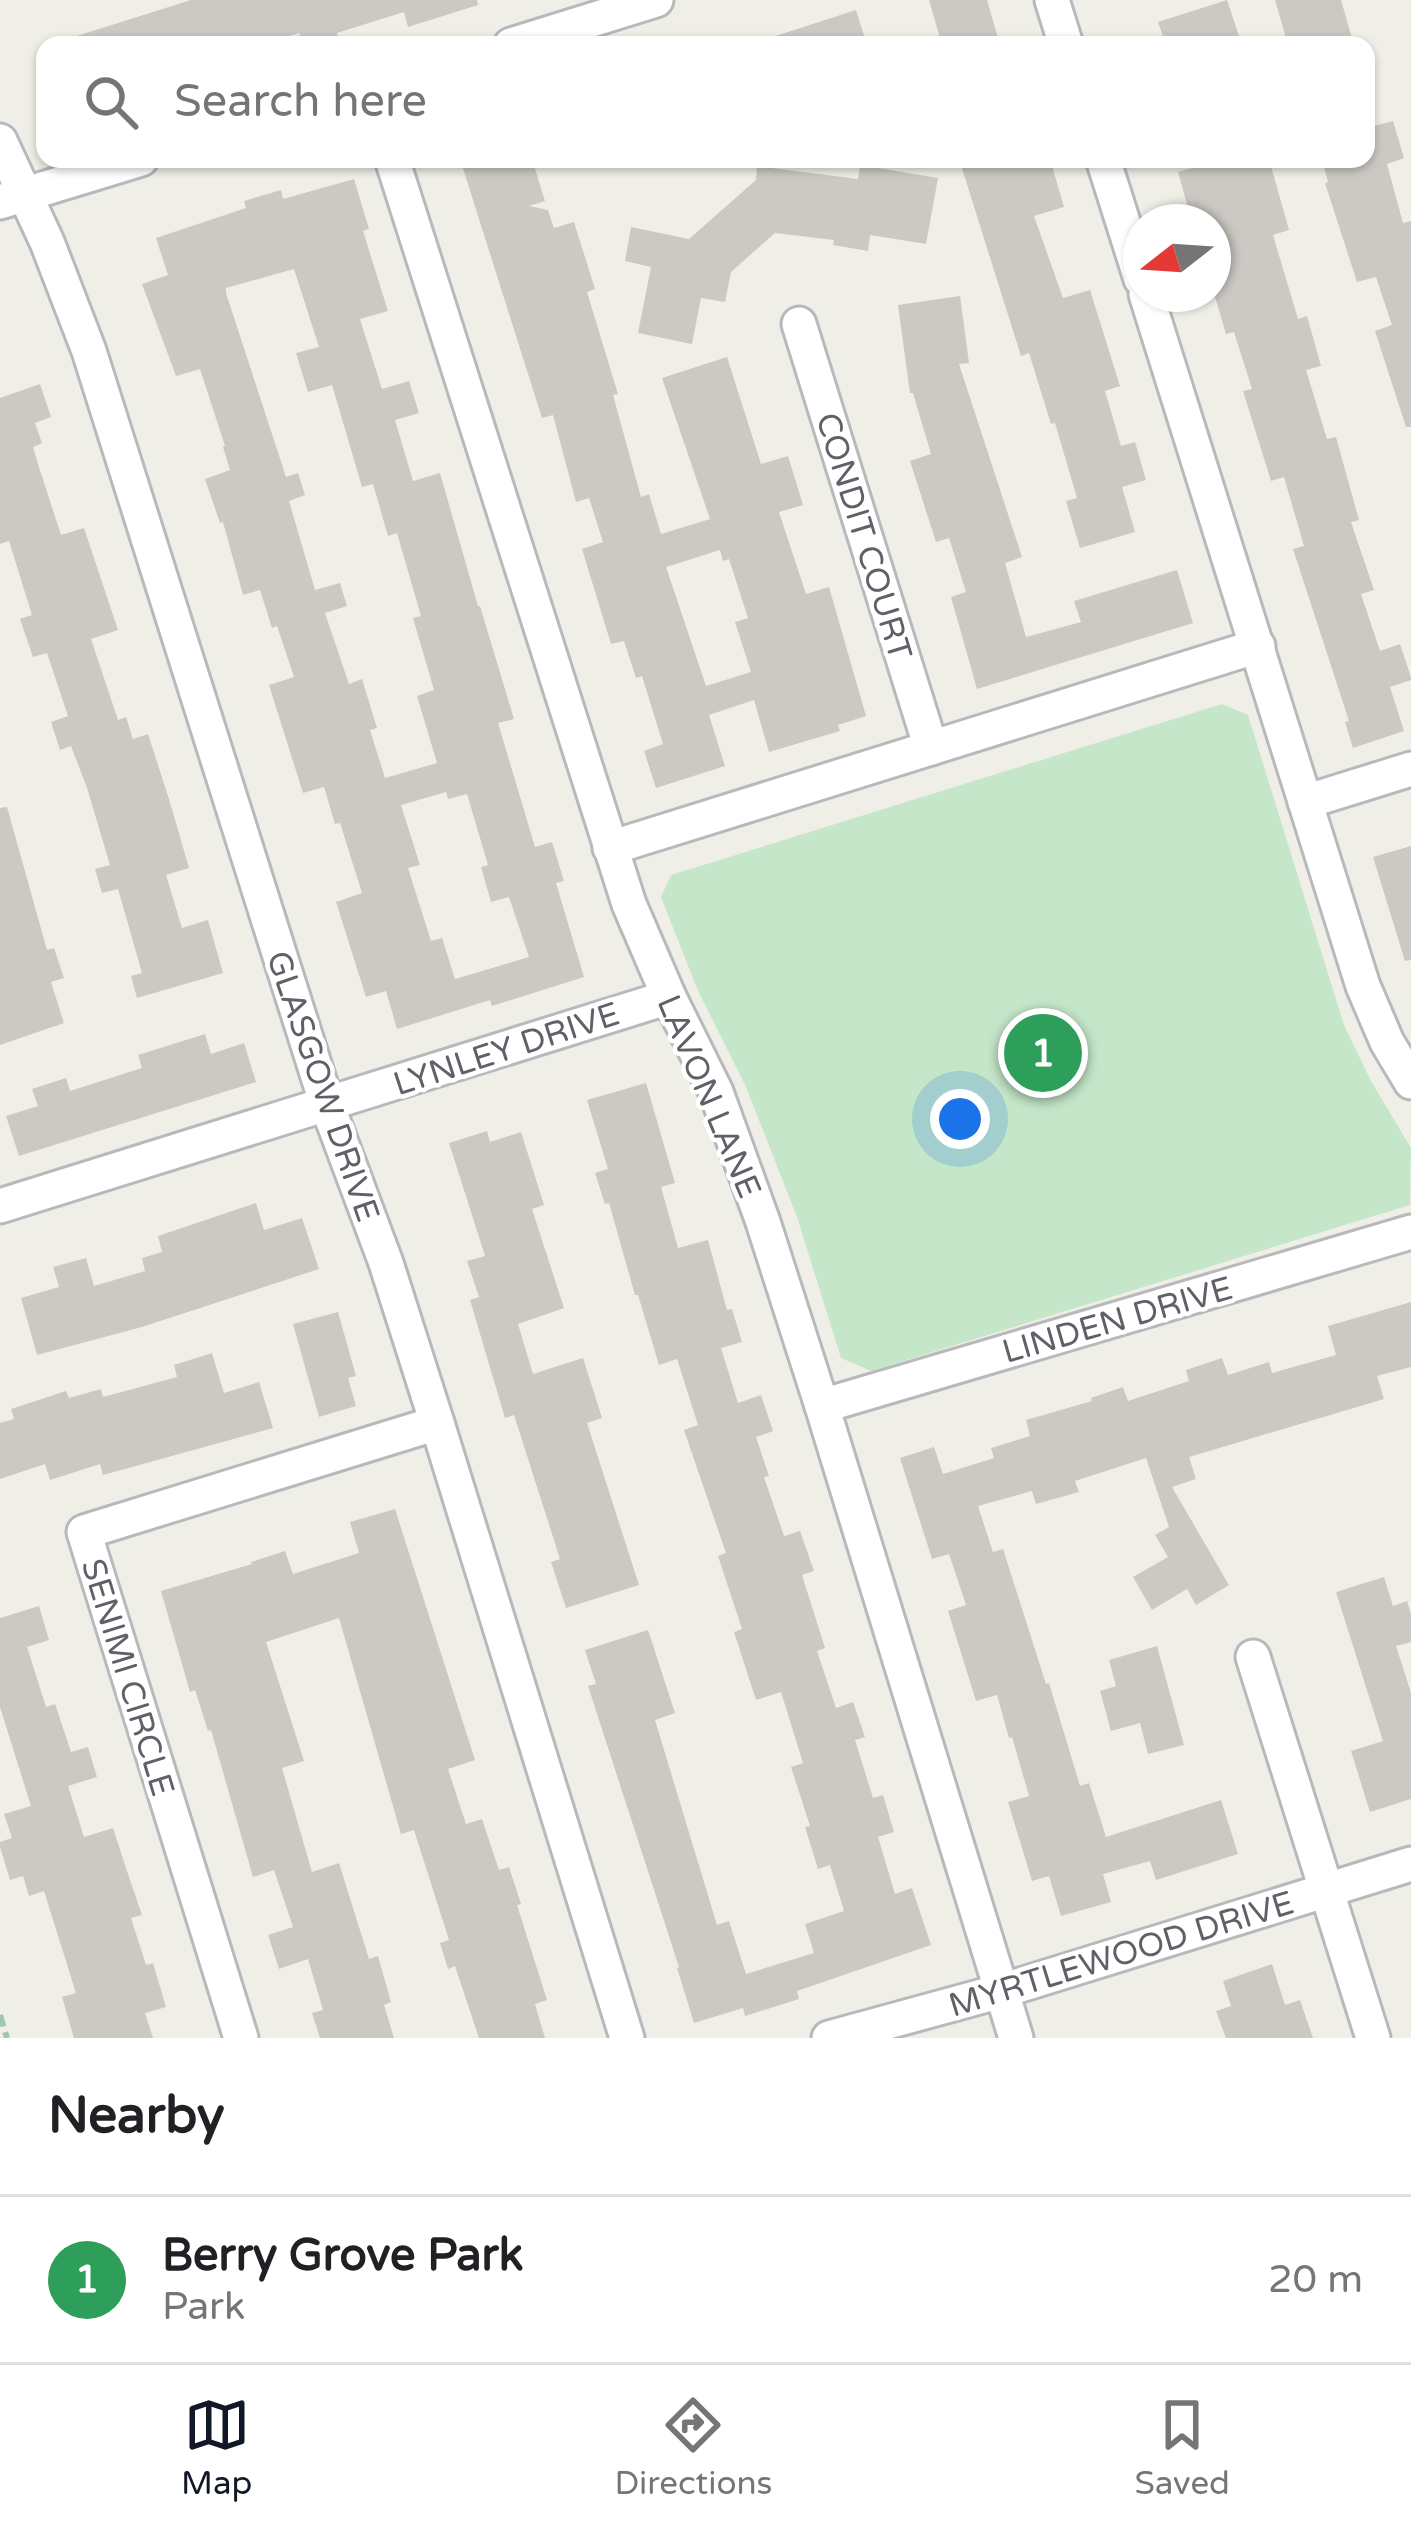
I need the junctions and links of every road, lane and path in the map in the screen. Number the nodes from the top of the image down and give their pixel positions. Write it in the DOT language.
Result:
graph roads {
  1 [pos="656,0"];
  2 [pos="1052,0"];
  3 [pos="540,36"];
  4 [pos="1063,36"];
  5 [pos="0,141"];
  6 [pos="111,168"];
  7 [pos="395,168"];
  8 [pos="1106,168"];
  9 [pos="13,198"];
  10 [pos="1123,222"];
  11 [pos="1152,312"];
  12 [pos="799,324"];
  13 [pos="1258,646"];
  14 [pos="931,748"];
  15 [pos="1411,769"];
  16 [pos="1305,802"];
  17 [pos="610,848"];
  18 [pos="669,997"];
  19 [pos="1411,1082"];
  20 [pos="327,1105"];
  21 [pos="0,1206"];
  22 [pos="1411,1232"];
  23 [pos="822,1406"];
  24 [pos="437,1423"];
  25 [pos="1253,1657"];
  26 [pos="1411,1864"];
  27 [pos="1327,1890"];
  28 [pos="1001,1991"];
  29 [pos="0,2015"];
  30 [pos="7,2038"];
  31 [pos="241,2038"];
  32 [pos="627,2038"];
  33 [pos="829,2038"];
  34 [pos="1016,2038"];
  35 [pos="1373,2038"];
  1 -- 3 [label="street"];
  2 -- 4 [label="street"];
  5 -- 9 [label="street, GLASGOW DRIVE"];
  6 -- 9 [label="street"];
  7 -- 17 [label="street, LAVON LANE"];
  8 -- 10 [label="street"];
  9 -- 20 [label="street, GLASGOW DRIVE"];
  11 -- 13 [label="street"];
  12 -- 14 [label="street, CONDIT COURT"];
  13 -- 14 [label="street"];
  13 -- 16 [label="street"];
  14 -- 17 [label="street"];
  15 -- 16 [label="street"];
  16 -- 19 [label="street"];
  17 -- 18 [label="street, LAVON LANE"];
  18 -- 20 [label="street, LYNLEY DRIVE"];
  18 -- 23 [label="street, LAVON LANE"];
  20 -- 21 [label="street, LYNLEY DRIVE"];
  20 -- 24 [label="street, GLASGOW DRIVE"];
  22 -- 23 [label="street, LINDEN DRIVE"];
  23 -- 28 [label="street, LAVON LANE"];
  24 -- 31 [label="street, SENIMI CIRCLE"];
  24 -- 32 [label="street, GLASGOW DRIVE"];
  25 -- 27 [label="street"];
  26 -- 27 [label="street, MYRTLEWOOD DRIVE"];
  27 -- 28 [label="street, MYRTLEWOOD DRIVE"];
  27 -- 35 [label="street"];
  28 -- 33 [label="street, MYRTLEWOOD DRIVE"];
  28 -- 34 [label="street, LAVON LANE"];
  29 -- 30 [label="path"];
}
